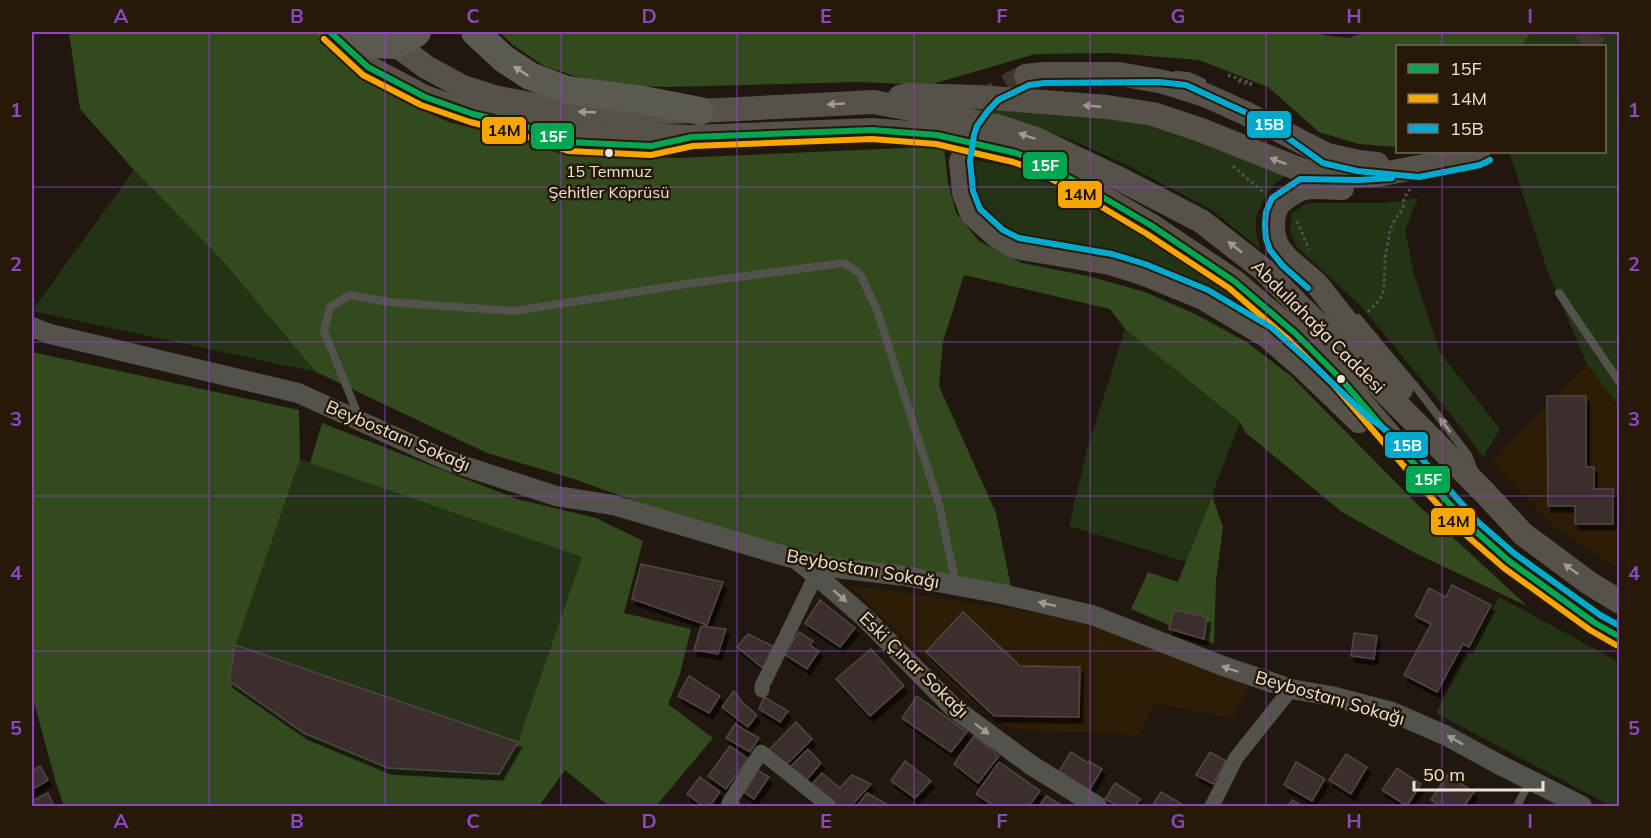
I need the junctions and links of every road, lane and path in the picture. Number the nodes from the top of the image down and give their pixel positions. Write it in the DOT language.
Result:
graph roads {
  1 [pos="330,32"];
  2 [pos="354,32"];
  3 [pos="475,32"];
  4 [pos="397,36"];
  5 [pos="1119,74"];
  6 [pos="1228,75"];
  7 [pos="1026,76"];
  8 [pos="1238,81"];
  9 [pos="1209,86"];
  10 [pos="874,102"];
  11 [pos="696,124"];
  12 [pos="1284,124"];
  13 [pos="1482,154"];
  14 [pos="1327,155"];
  15 [pos="1229,160"];
  16 [pos="961,161"];
  17 [pos="1416,176"];
  18 [pos="1266,194"];
  19 [pos="1297,221"];
  20 [pos="1310,250"];
  21 [pos="1314,281"];
  22 [pos="1559,293"];
  23 [pos="1339,298"];
  24 [pos="1353,313"];
  25 [pos="1360,321"];
  26 [pos="32,327"];
  27 [pos="1620,383"];
  28 [pos="361,421"];
  29 [pos="1409,458"];
  30 [pos="1477,482"];
  31 [pos="795,559"];
  32 [pos="816,575"];
  33 [pos="956,586"];
  34 [pos="1620,602"];
  35 [pos="1620,637"];
  36 [pos="1291,689"];
  37 [pos="762,690"];
  38 [pos="1530,780"];
  39 [pos="1085,804"];
  40 [pos="733,807"];
  41 [pos="829,807"];
  42 [pos="1212,807"];
  43 [pos="1517,807"];
  44 [pos="1582,807"];
  1 -- 11 [label="main road, Abdullahağa Caddesi"];
  2 -- 4 [label="highway"];
  11 -- 3 [label="highway, one-way"];
  11 -- 4 [label="main road, one-way"];
  5 -- 7 [label="main road"];
  5 -- 9 [label="lane"];
  5 -- 14 [label="main road"];
  6 -- 8 [label="path"];
  10 -- 11 [label="main road, Abdullahağa Caddesi, one-way"];
  17 -- 10 [label="main road, one-way"];
  30 -- 10 [label="main road, Abdullahağa Caddesi, one-way"];
  11 -- 29 [label="main road, Abdullahağa Caddesi"];
  12 -- 14 [label="lane"];
  13 -- 17 [label="main road"];
  14 -- 17 [label="main road"];
  15 -- 18 [label="path"];
  16 -- 29 [label="main road"];
  17 -- 21 [label="main road"];
  17 -- 25 [label="path"];
  19 -- 20 [label="path"];
  21 -- 23 [label="lane"];
  21 -- 30 [label="main road"];
  22 -- 27 [label="lane"];
  24 -- 25 [label="lane"];
  30 -- 25 [label="lane, one-way"];
  26 -- 28 [label="street, Beybostanı Sokağı"];
  28 -- 31 [label="street, Beybostanı Sokağı"];
  28 -- 33 [label="lane"];
  29 -- 35 [label="main road, Abdullahağa Caddesi"];
  34 -- 30 [label="main road, Abdullahağa Caddesi, one-way"];
  31 -- 32 [label="street, Eski Çınar Sokağı"];
  31 -- 33 [label="street, Beybostanı Sokağı"];
  32 -- 37 [label="street"];
  32 -- 39 [label="street, Eski Çınar Sokağı, one-way"];
  36 -- 33 [label="street, Beybostanı Sokağı, one-way"];
  38 -- 36 [label="street, Beybostanı Sokağı, one-way"];
  36 -- 42 [label="street"];
  38 -- 43 [label="lane"];
  38 -- 44 [label="street, Beybostanı Sokağı"];
  40 -- 41 [label="street"];
}
